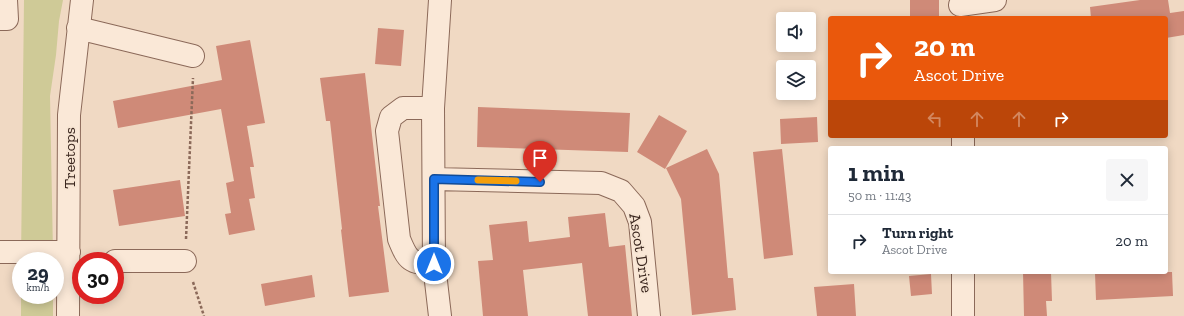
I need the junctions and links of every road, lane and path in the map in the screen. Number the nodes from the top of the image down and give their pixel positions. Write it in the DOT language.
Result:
graph roads {
  1 [pos="6,0"];
  2 [pos="82,0"];
  3 [pos="440,0"];
  4 [pos="995,0"];
  5 [pos="960,8"];
  6 [pos="0,19"];
  7 [pos="78,28"];
  8 [pos="194,56"];
  9 [pos="433,108"];
  10 [pos="434,179"];
  11 [pos="0,252"];
  12 [pos="73,252"];
  13 [pos="72,259"];
  14 [pos="124,261"];
  15 [pos="185,261"];
  16 [pos="434,264"];
  17 [pos="72,270"];
  18 [pos="963,274"];
  19 [pos="68,316"];
  20 [pos="204,316"];
  21 [pos="440,316"];
  22 [pos="650,316"];
  23 [pos="963,316"];
  1 -- 6 [label="street"];
  2 -- 7 [label="street, Treetops"];
  3 -- 9 [label="street"];
  4 -- 5 [label="street"];
  7 -- 8 [label="street"];
  7 -- 12 [label="street, Treetops"];
  8 -- 15 [label="path"];
  9 -- 10 [label="street"];
  9 -- 16 [label="street"];
  10 -- 16 [label="street"];
  10 -- 22 [label="street, Ascot Drive"];
  11 -- 13 [label="street"];
  14 -- 15 [label="street"];
  15 -- 20 [label="path"];
  16 -- 21 [label="street"];
  17 -- 19 [label="street, Treetops"];
  18 -- 23 [label="street"];
}
